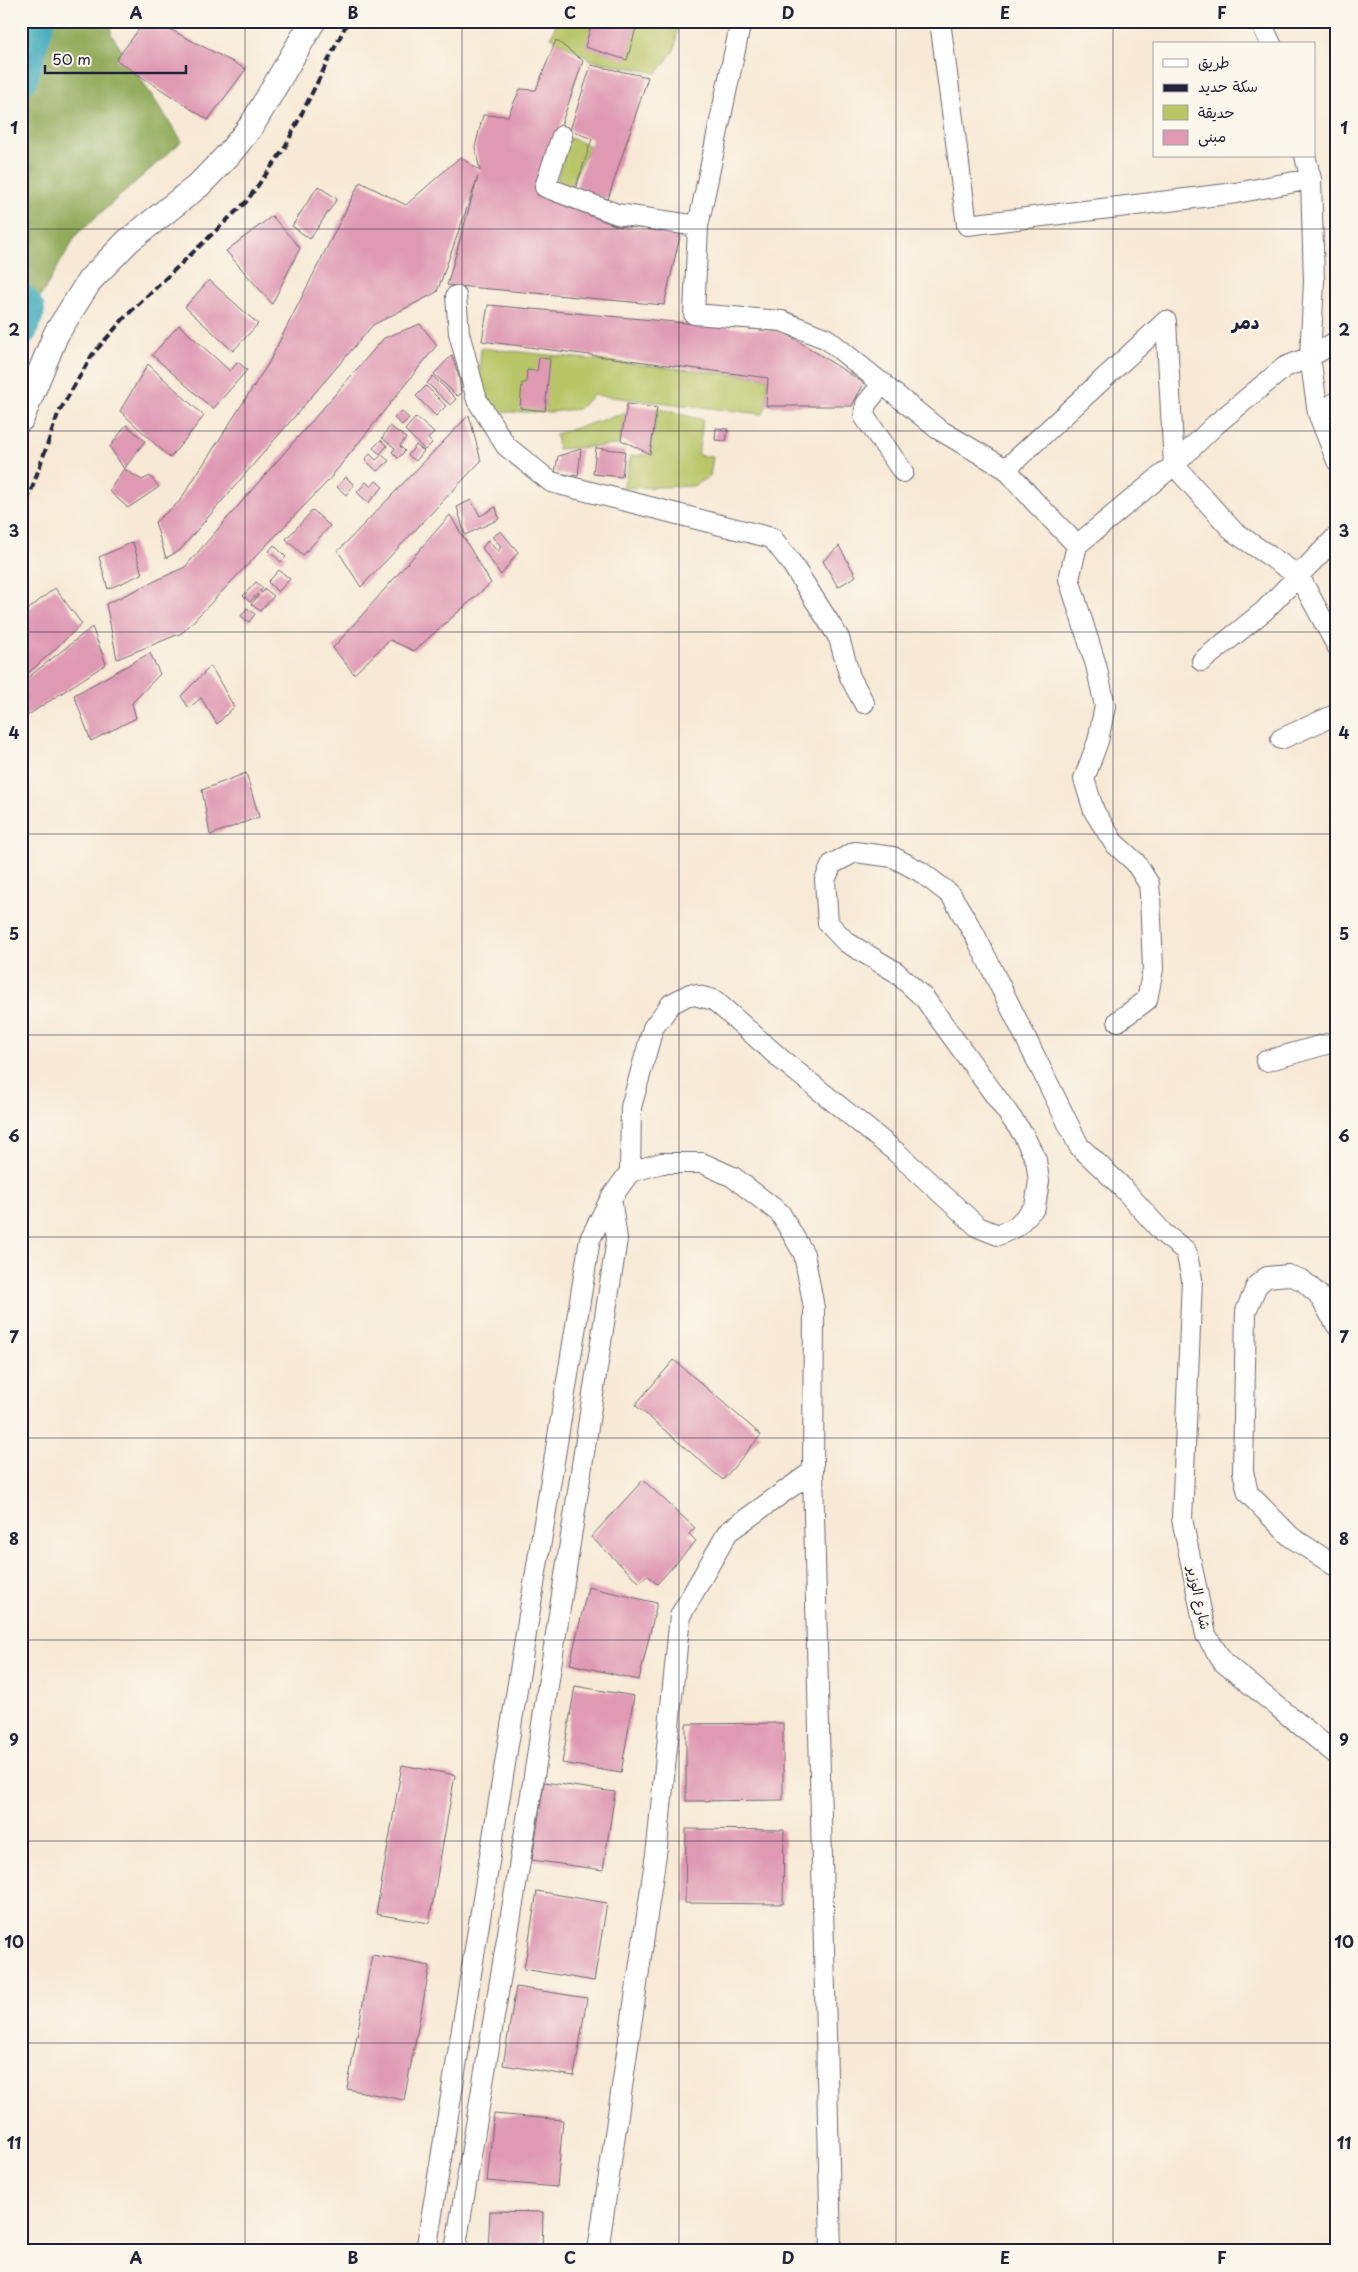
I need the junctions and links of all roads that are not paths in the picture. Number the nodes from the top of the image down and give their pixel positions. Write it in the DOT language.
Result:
graph roads {
  1 [pos="313,21"];
  2 [pos="741,21"];
  3 [pos="940,21"];
  4 [pos="1260,21"];
  5 [pos="1270,42"];
  6 [pos="562,136"];
  7 [pos="1306,158"];
  8 [pos="1311,179"];
  9 [pos="698,226"];
  10 [pos="456,296"];
  11 [pos="1337,341"];
  12 [pos="1310,358"];
  13 [pos="883,383"];
  14 [pos="1337,402"];
  15 [pos="1318,413"];
  16 [pos="21,419"];
  17 [pos="1337,461"];
  18 [pos="1174,465"];
  19 [pos="1006,469"];
  20 [pos="903,472"];
  21 [pos="1337,536"];
  22 [pos="1077,546"];
  23 [pos="1298,576"];
  24 [pos="1337,646"];
  25 [pos="1202,661"];
  26 [pos="864,703"];
  27 [pos="1337,714"];
  28 [pos="1281,739"];
  29 [pos="1118,1021"];
  30 [pos="1337,1041"];
  31 [pos="1266,1061"];
  32 [pos="630,1172"];
  33 [pos="611,1198"];
  34 [pos="1337,1326"];
  35 [pos="813,1471"];
  36 [pos="1337,1567"];
  37 [pos="1337,1754"];
  38 [pos="426,2251"];
  39 [pos="455,2251"];
  40 [pos="598,2251"];
  41 [pos="831,2251"];
  1 -- 16 [label="main road"];
  2 -- 9 [label="street"];
  3 -- 8 [label="street"];
  4 -- 5 [label="street"];
  6 -- 9 [label="street"];
  7 -- 8 [label="street"];
  8 -- 12 [label="street"];
  9 -- 13 [label="street"];
  10 -- 26 [label="street"];
  11 -- 12 [label="street"];
  12 -- 15 [label="street"];
  12 -- 18 [label="street"];
  13 -- 19 [label="street"];
  13 -- 20 [label="street"];
  14 -- 15 [label="street"];
  15 -- 17 [label="street"];
  18 -- 19 [label="street"];
  18 -- 22 [label="street"];
  18 -- 23 [label="street"];
  19 -- 22 [label="street"];
  21 -- 23 [label="street"];
  22 -- 29 [label="street"];
  23 -- 24 [label="street"];
  23 -- 25 [label="street"];
  27 -- 28 [label="street"];
  30 -- 31 [label="street"];
  32 -- 33 [label="street"];
  32 -- 35 [label="street"];
  32 -- 37 [label="street, شارع الوزير"];
  33 -- 38 [label="street"];
  33 -- 39 [label="street"];
  34 -- 36 [label="street"];
  35 -- 40 [label="street"];
  35 -- 41 [label="street"];
}
